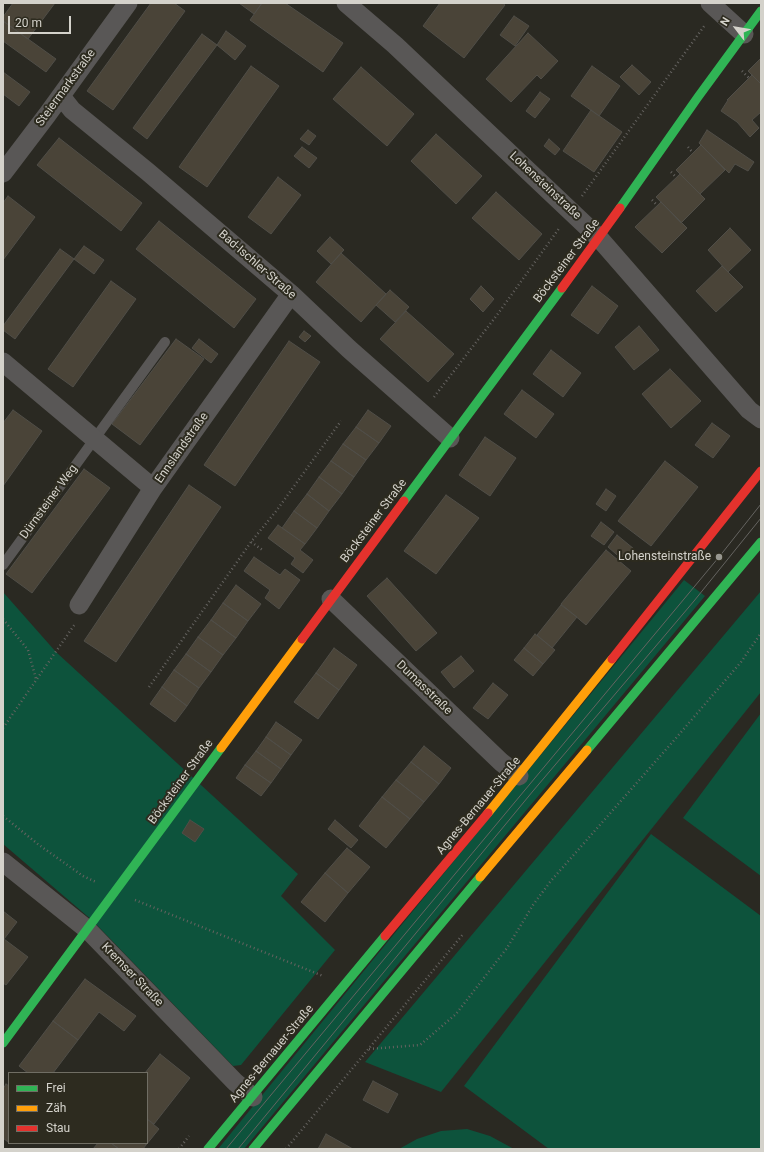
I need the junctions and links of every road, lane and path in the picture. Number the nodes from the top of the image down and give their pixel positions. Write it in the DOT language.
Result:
graph roads {
  1 [pos="128,3"];
  2 [pos="346,3"];
  3 [pos="710,11"];
  4 [pos="761,12"];
  5 [pos="744,34"];
  6 [pos="61,96"];
  7 [pos="3,173"];
  8 [pos="581,198"];
  9 [pos="561,225"];
  10 [pos="599,238"];
  11 [pos="291,294"];
  12 [pos="165,342"];
  13 [pos="3,362"];
  14 [pos="432,399"];
  15 [pos="761,419"];
  16 [pos="341,421"];
  17 [pos="450,438"];
  18 [pos="95,439"];
  19 [pos="761,471"];
  20 [pos="153,488"];
  21 [pos="252,542"];
  22 [pos="761,542"];
  23 [pos="264,551"];
  24 [pos="3,565"];
  25 [pos="331,599"];
  26 [pos="79,605"];
  27 [pos="3,619"];
  28 [pos="761,633"];
  29 [pos="36,679"];
  30 [pos="149,687"];
  31 [pos="3,728"];
  32 [pos="520,776"];
  33 [pos="3,816"];
  34 [pos="3,862"];
  35 [pos="102,885"];
  36 [pos="129,897"];
  37 [pos="88,930"];
  38 [pos="323,976"];
  39 [pos="3,1043"];
  40 [pos="368,1049"];
  41 [pos="252,1097"];
  42 [pos="208,1149"];
  43 [pos="253,1149"];
  1 -- 6 [label="street, Steiermarkstraße"];
  2 -- 10 [label="street, Lohensteinstraße"];
  3 -- 5 [label="street"];
  3 -- 8 [label="path"];
  4 -- 5 [label="main road, Böcksteiner Straße"];
  5 -- 10 [label="main road, Böcksteiner Straße"];
  6 -- 7 [label="street, Steiermarkstraße"];
  6 -- 11 [label="street, Bad-Ischler-Straße"];
  9 -- 14 [label="path"];
  10 -- 15 [label="street, Lohensteinstraße"];
  10 -- 17 [label="main road, Böcksteiner Straße"];
  11 -- 17 [label="street, Bad-Ischler-Straße"];
  11 -- 20 [label="street, Ennslandstraße"];
  12 -- 18 [label="lane, Dürnsteiner Weg"];
  13 -- 18 [label="street"];
  16 -- 21 [label="path"];
  17 -- 25 [label="main road, Böcksteiner Straße"];
  18 -- 20 [label="street"];
  18 -- 24 [label="lane, Dürnsteiner Weg"];
  19 -- 32 [label="main road, Agnes-Bernauer-Straße"];
  20 -- 26 [label="street, Ennslandstraße"];
  21 -- 23 [label="path"];
  21 -- 30 [label="path"];
  22 -- 43 [label="main road"];
  25 -- 32 [label="street, Dumasstraße"];
  25 -- 37 [label="main road, Böcksteiner Straße"];
  26 -- 29 [label="path"];
  27 -- 29 [label="path"];
  28 -- 40 [label="path"];
  29 -- 31 [label="path"];
  32 -- 41 [label="main road, Agnes-Bernauer-Straße"];
  33 -- 35 [label="path"];
  34 -- 37 [label="street, Kremser Straße"];
  36 -- 38 [label="path"];
  37 -- 39 [label="main road, Böcksteiner Straße"];
  37 -- 41 [label="street, Kremser Straße"];
  41 -- 42 [label="main road, Agnes-Bernauer-Straße"];
}
